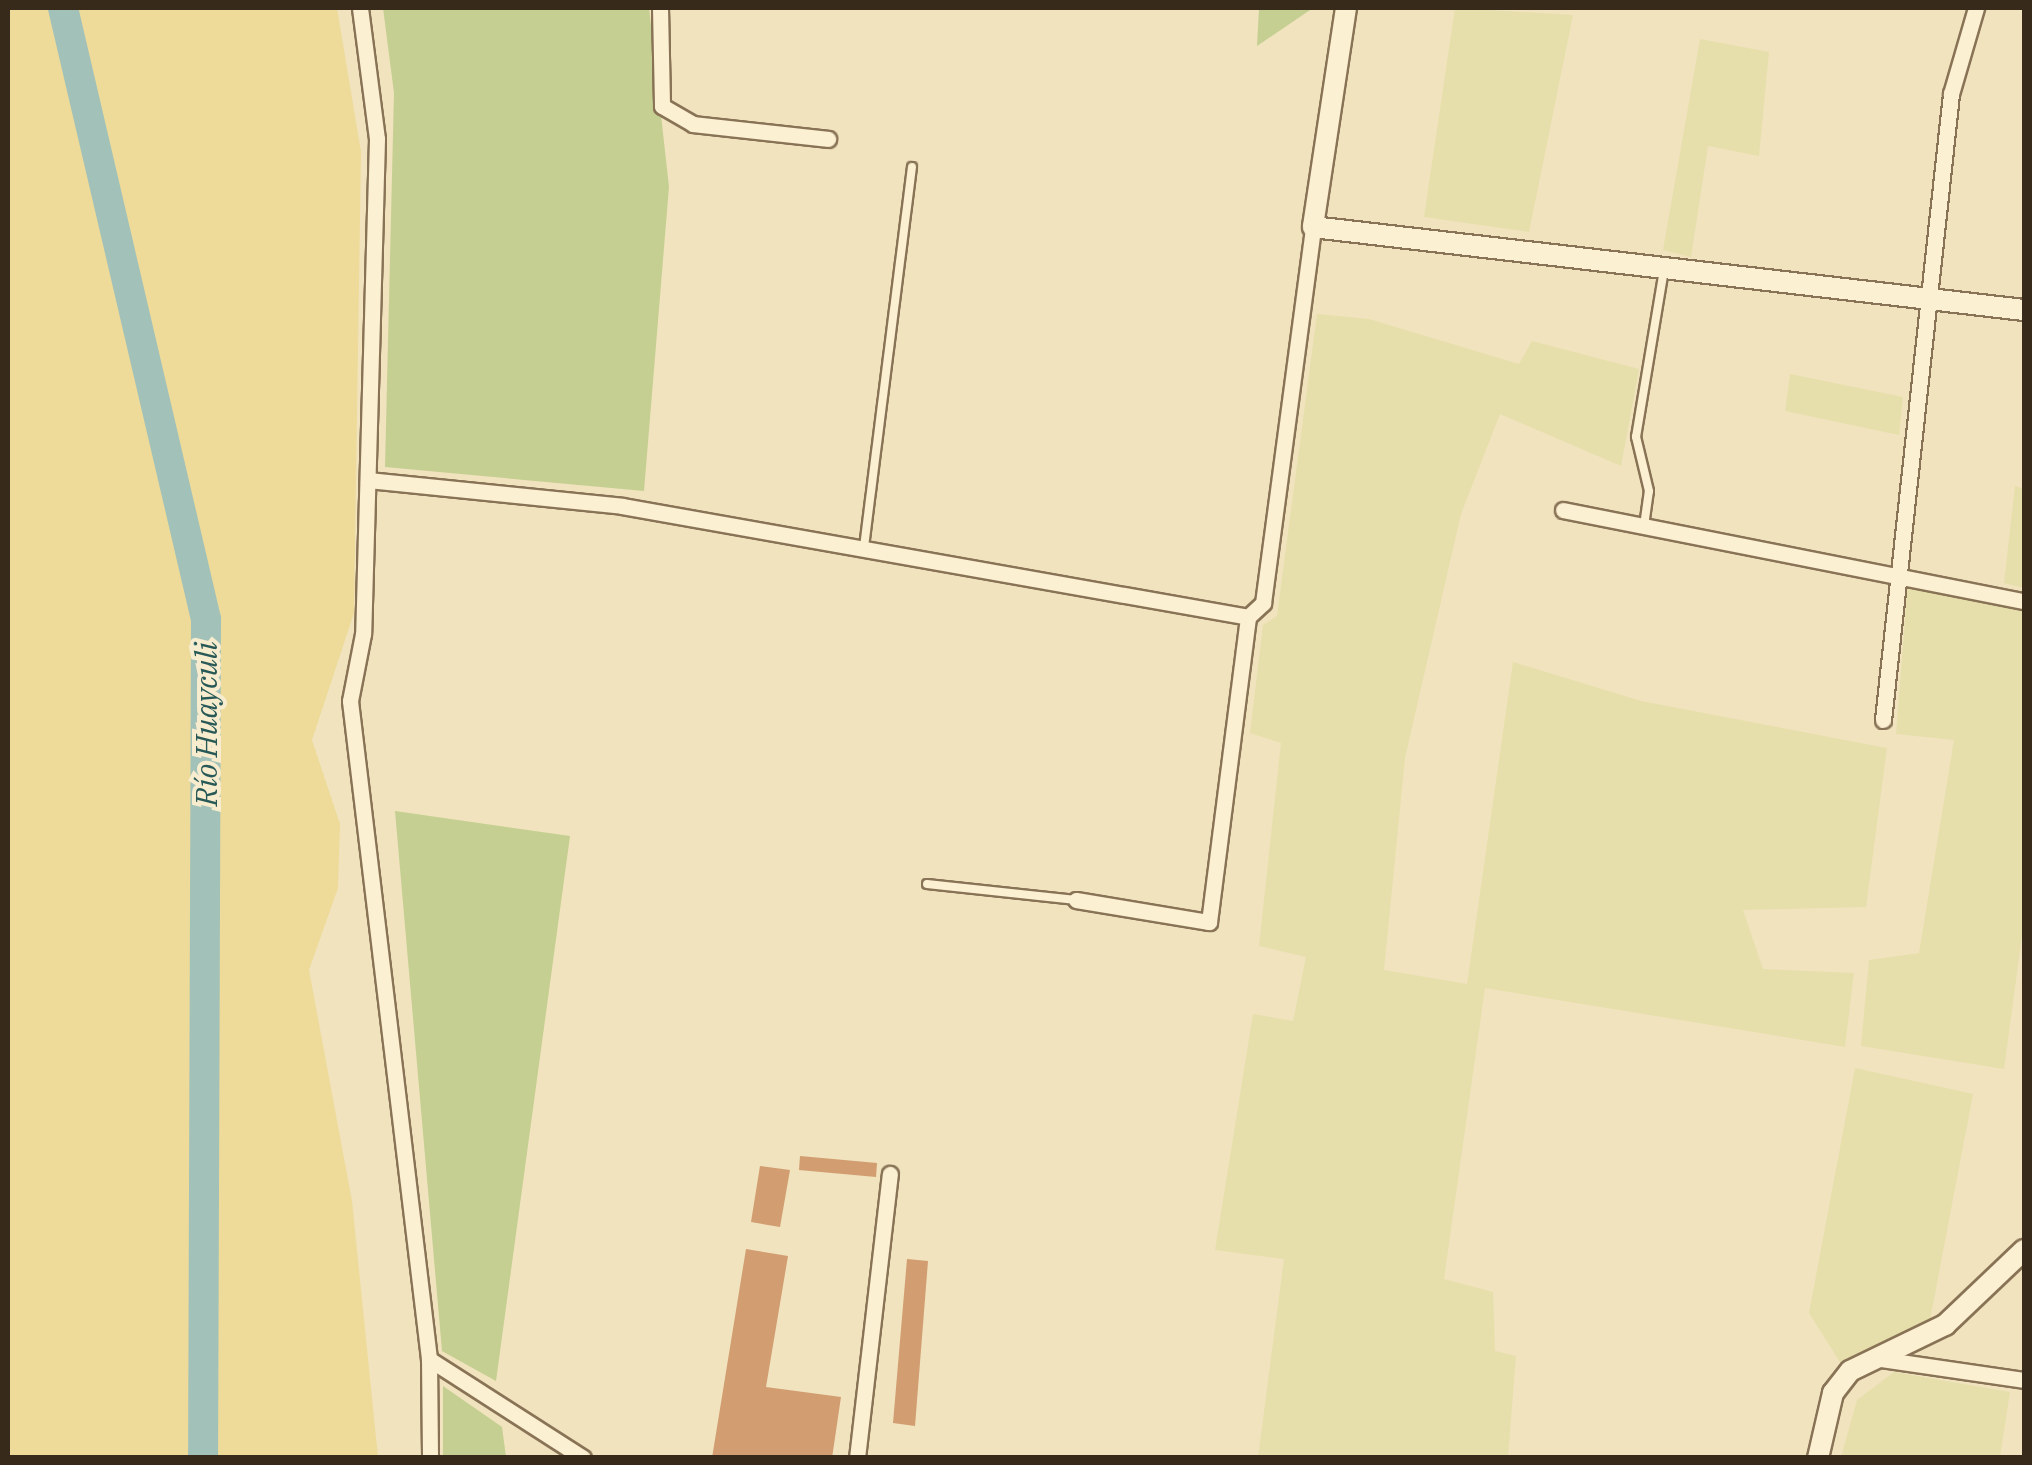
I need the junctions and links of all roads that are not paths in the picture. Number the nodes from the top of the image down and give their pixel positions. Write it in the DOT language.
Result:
graph roads {
  1 [pos="360,8"];
  2 [pos="660,8"];
  3 [pos="1346,8"];
  4 [pos="1976,8"];
  5 [pos="828,139"];
  6 [pos="912,167"];
  7 [pos="1313,226"];
  8 [pos="1665,265"];
  9 [pos="1928,299"];
  10 [pos="2024,310"];
  11 [pos="368,480"];
  12 [pos="1562,510"];
  13 [pos="1644,526"];
  14 [pos="863,552"];
  15 [pos="1898,572"];
  16 [pos="2024,600"];
  17 [pos="1248,617"];
  18 [pos="1884,720"];
  19 [pos="927,884"];
  20 [pos="1076,900"];
  21 [pos="890,1174"];
  22 [pos="2024,1250"];
  23 [pos="429,1359"];
  24 [pos="1880,1359"];
  25 [pos="2024,1380"];
  26 [pos="430,1458"];
  27 [pos="584,1458"];
  28 [pos="856,1458"];
  29 [pos="1818,1458"];
  1 -- 11 [label="street"];
  2 -- 5 [label="street"];
  3 -- 7 [label="main road"];
  4 -- 9 [label="street"];
  6 -- 14 [label="lane"];
  7 -- 8 [label="main road"];
  7 -- 17 [label="street"];
  8 -- 9 [label="main road"];
  8 -- 13 [label="lane"];
  9 -- 10 [label="main road"];
  9 -- 15 [label="street"];
  11 -- 14 [label="street"];
  11 -- 23 [label="street"];
  12 -- 13 [label="street"];
  13 -- 15 [label="street"];
  14 -- 17 [label="street"];
  15 -- 16 [label="street"];
  15 -- 18 [label="street"];
  17 -- 20 [label="street"];
  19 -- 20 [label="lane"];
  21 -- 28 [label="street"];
  22 -- 24 [label="main road"];
  23 -- 26 [label="street"];
  23 -- 27 [label="street"];
  24 -- 25 [label="street"];
  24 -- 29 [label="main road"];
}
